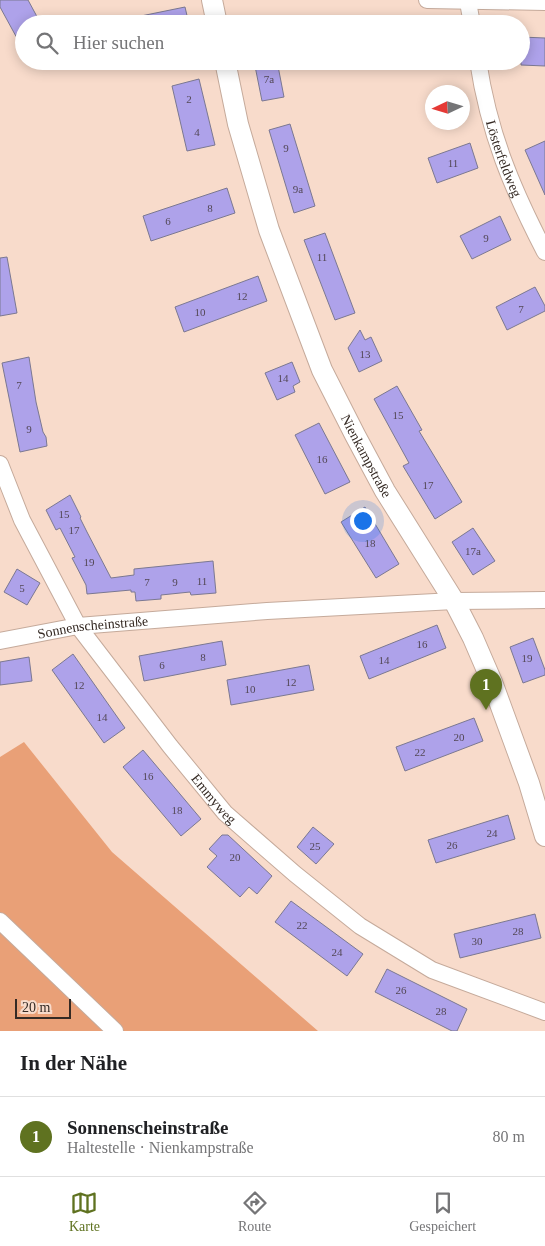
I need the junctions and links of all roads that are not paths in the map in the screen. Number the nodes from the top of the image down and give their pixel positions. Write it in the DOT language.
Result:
graph roads {
  1 [pos="212,0"];
  2 [pos="427,0"];
  3 [pos="468,2"];
  4 [pos="545,2"];
  5 [pos="215,15"];
  6 [pos="470,15"];
  7 [pos="227,70"];
  8 [pos="479,70"];
  9 [pos="545,252"];
  10 [pos="0,464"];
  11 [pos="545,600"];
  12 [pos="454,601"];
  13 [pos="78,626"];
  14 [pos="0,641"];
  15 [pos="545,836"];
  16 [pos="0,921"];
  17 [pos="545,1012"];
  18 [pos="115,1031"];
  1 -- 5 [label="street"];
  2 -- 3 [label="street"];
  3 -- 4 [label="street"];
  3 -- 6 [label="street"];
  7 -- 12 [label="street, Nienkampstraße"];
  8 -- 9 [label="street, Lösterfeldweg"];
  10 -- 13 [label="street, Emmyweg"];
  11 -- 12 [label="street, Sonnenscheinstraße"];
  12 -- 13 [label="street, Sonnenscheinstraße"];
  12 -- 15 [label="street, Nienkampstraße"];
  13 -- 14 [label="street, Sonnenscheinstraße"];
  13 -- 17 [label="street, Emmyweg"];
  16 -- 18 [label="street"];
}
